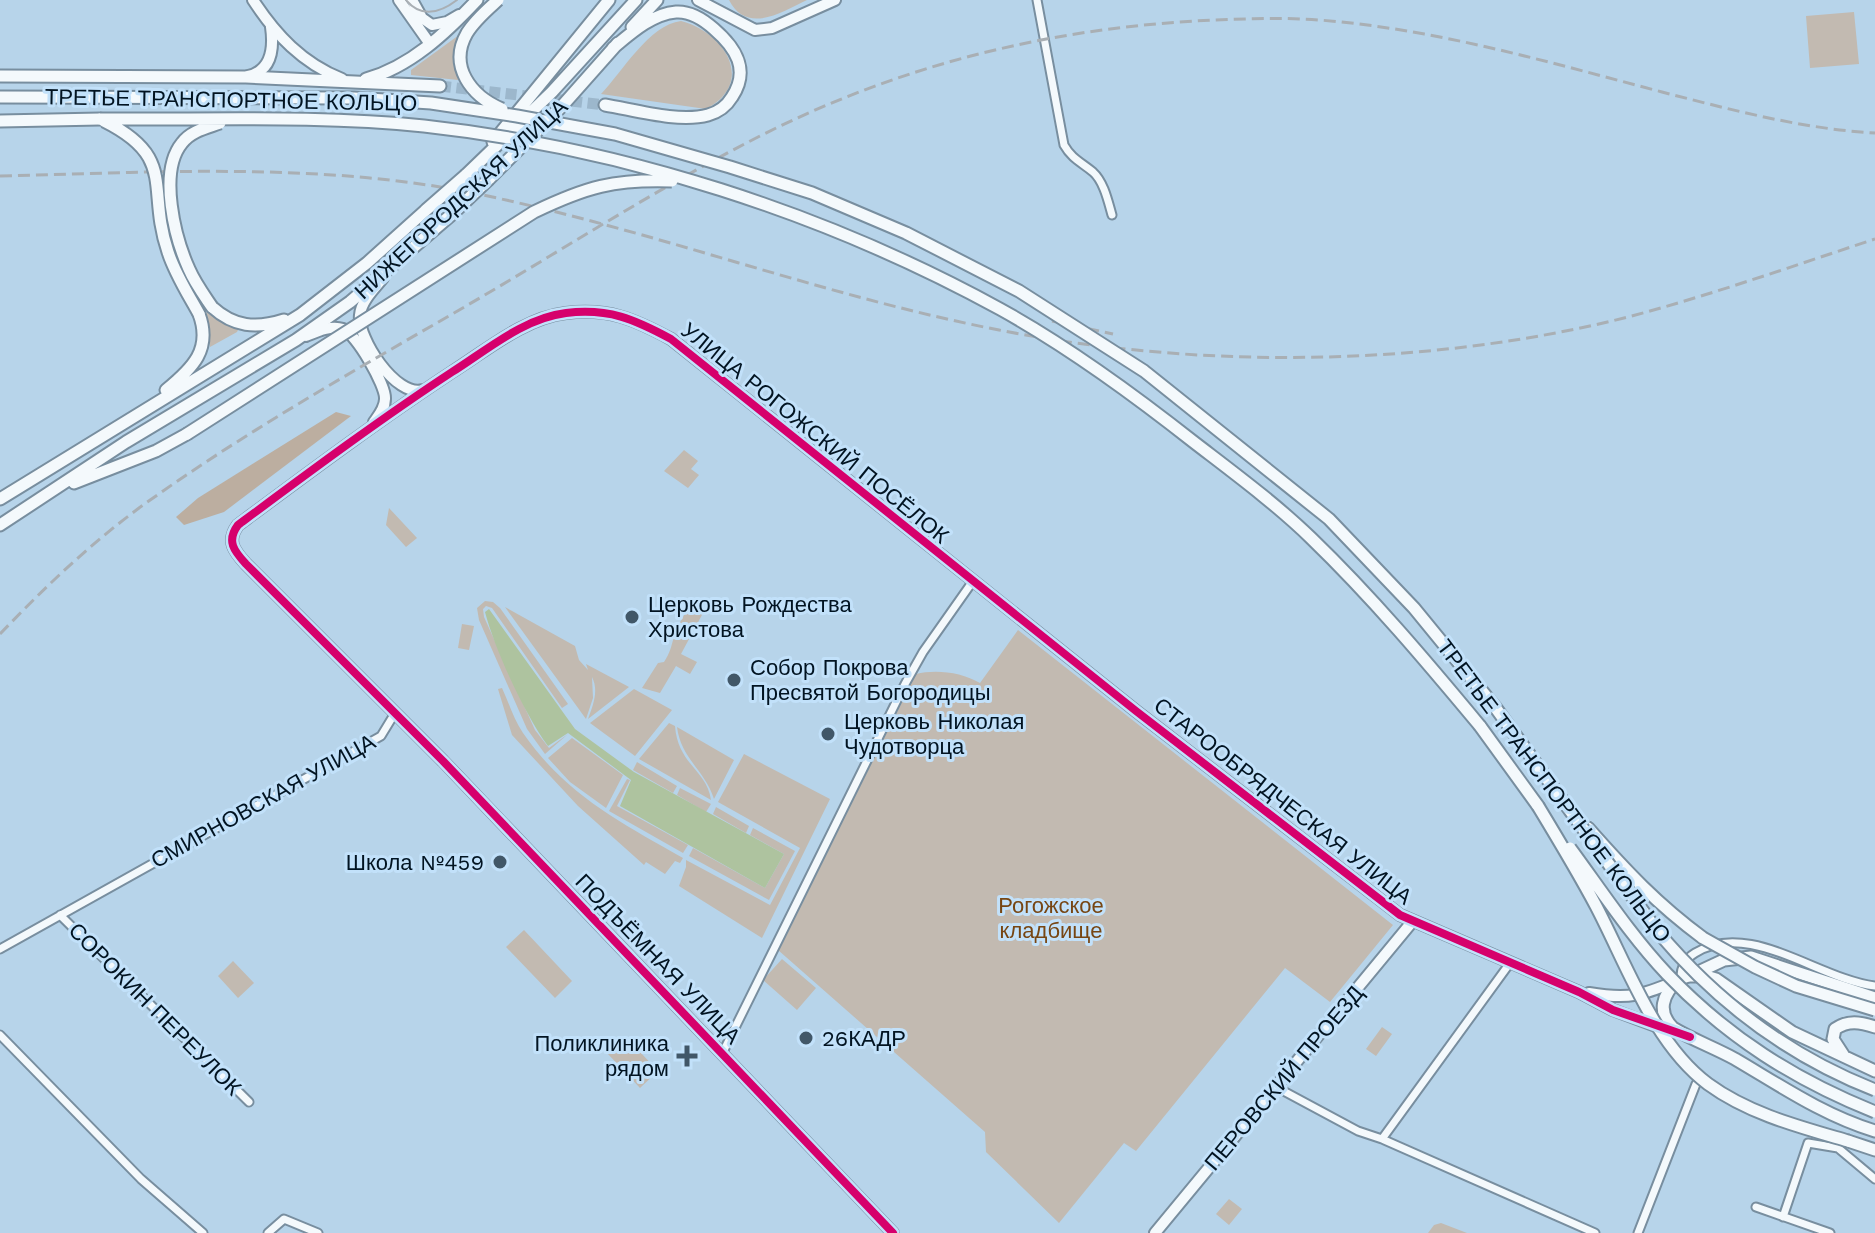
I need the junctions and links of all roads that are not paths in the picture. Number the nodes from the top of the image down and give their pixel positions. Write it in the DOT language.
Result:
graph roads {
  1 [pos="253,0"];
  2 [pos="399,0"];
  3 [pos="412,0"];
  4 [pos="477,0"];
  5 [pos="498,0"];
  6 [pos="609,0"];
  7 [pos="626,0"];
  8 [pos="636,0"];
  9 [pos="657,0"];
  10 [pos="663,0"];
  11 [pos="698,0"];
  12 [pos="709,0"];
  13 [pos="835,0"];
  14 [pos="1037,0"];
  15 [pos="718,9"];
  16 [pos="468,10"];
  17 [pos="644,14"];
  18 [pos="271,27"];
  19 [pos="598,40"];
  20 [pos="430,44"];
  21 [pos="613,48"];
  22 [pos="0,76"];
  23 [pos="246,77"];
  24 [pos="349,81"];
  25 [pos="440,86"];
  26 [pos="0,97"];
  27 [pos="605,105"];
  28 [pos="517,116"];
  29 [pos="100,119"];
  30 [pos="231,120"];
  31 [pos="0,121"];
  32 [pos="466,175"];
  33 [pos="726,191"];
  34 [pos="1112,215"];
  35 [pos="391,268"];
  36 [pos="300,315"];
  37 [pos="296,340"];
  38 [pos="429,388"];
  39 [pos="143,410"];
  40 [pos="370,427"];
  41 [pos="0,499"];
  42 [pos="37,500"];
  43 [pos="0,525"];
  44 [pos="231,544"];
  45 [pos="973,581"];
  46 [pos="395,713"];
  47 [pos="1558,793"];
  48 [pos="1538,806"];
  49 [pos="60,915"];
  50 [pos="1412,922"];
  51 [pos="0,949"];
  52 [pos="1510,963"];
  53 [pos="1682,978"];
  54 [pos="1875,986"];
  55 [pos="1579,992"];
  56 [pos="1875,998"];
  57 [pos="1875,1010"];
  58 [pos="1875,1027"];
  59 [pos="0,1035"];
  60 [pos="1690,1037"];
  61 [pos="723,1052"];
  62 [pos="1847,1059"];
  63 [pos="1875,1071"];
  64 [pos="1696,1084"];
  65 [pos="1276,1087"];
  66 [pos="1875,1090"];
  67 [pos="249,1102"];
  68 [pos="1875,1112"];
  69 [pos="1875,1131"];
  70 [pos="1382,1139"];
  71 [pos="1875,1150"];
  72 [pos="1875,1179"];
  73 [pos="1756,1207"];
  74 [pos="1783,1217"];
  75 [pos="203,1233"];
  76 [pos="268,1233"];
  77 [pos="318,1233"];
  78 [pos="893,1233"];
  79 [pos="1155,1233"];
  80 [pos="1595,1233"];
  81 [pos="1638,1233"];
  82 [pos="1830,1233"];
  1 -- 18 [label="street"];
  2 -- 20 [label="street"];
  3 -- 16 [label="street"];
  4 -- 16 [label="main road"];
  5 -- 28 [label="main road, bridge"];
  6 -- 32 [label="main road"];
  7 -- 19 [label="main road"];
  8 -- 19 [label="main road, НИЖЕГОРОДСКАЯ УЛИЦА"];
  9 -- 17 [label="main road, НИЖЕГОРОДСКАЯ УЛИЦА"];
  10 -- 17 [label="street"];
  11 -- 15 [label="street"];
  12 -- 15 [label="street"];
  13 -- 15 [label="street"];
  14 -- 34 [label="street"];
  16 -- 20 [label="main road"];
  17 -- 21 [label="main road, НИЖЕГОРОДСКАЯ УЛИЦА"];
  18 -- 23 [label="street"];
  18 -- 24 [label="street"];
  19 -- 32 [label="main road, НИЖЕГОРОДСКАЯ УЛИЦА"];
  20 -- 24 [label="main road"];
  21 -- 27 [label="main road"];
  21 -- 35 [label="main road, НИЖЕГОРОДСКАЯ УЛИЦА, bridge"];
  22 -- 23 [label="main road"];
  23 -- 24 [label="main road"];
  24 -- 25 [label="main road"];
  26 -- 28 [label="main road, ТРЕТЬЕ ТРАНСПОРТНОЕ КОЛЬЦО, bridge"];
  28 -- 47 [label="main road, ТРЕТЬЕ ТРАНСПОРТНОЕ КОЛЬЦО, bridge"];
  29 -- 30 [label="main road, ТРЕТЬЕ ТРАНСПОРТНОЕ КОЛЬЦО, bridge"];
  29 -- 31 [label="main road, ТРЕТЬЕ ТРАНСПОРТНОЕ КОЛЬЦО"];
  29 -- 39 [label="main road, bridge"];
  30 -- 33 [label="main road, ТРЕТЬЕ ТРАНСПОРТНОЕ КОЛЬЦО, bridge"];
  30 -- 36 [label="main road, bridge"];
  32 -- 36 [label="main road, НИЖЕГОРОДСКАЯ УЛИЦА, bridge"];
  33 -- 42 [label="main road, bridge"];
  33 -- 48 [label="main road, ТРЕТЬЕ ТРАНСПОРТНОЕ КОЛЬЦО, bridge"];
  35 -- 37 [label="main road, НИЖЕГОРОДСКАЯ УЛИЦА"];
  35 -- 38 [label="street"];
  36 -- 39 [label="main road, НИЖЕГОРОДСКАЯ УЛИЦА"];
  37 -- 40 [label="street"];
  37 -- 42 [label="main road, НИЖЕГОРОДСКАЯ УЛИЦА"];
  38 -- 40 [label="street, УЛИЦА РОГОЖСКИЙ ПОСЁЛОК"];
  38 -- 45 [label="street, УЛИЦА РОГОЖСКИЙ ПОСЁЛОК"];
  39 -- 41 [label="main road, НИЖЕГОРОДСКАЯ УЛИЦА"];
  40 -- 44 [label="street, УЛИЦА РОГОЖСКИЙ ПОСЁЛОК"];
  42 -- 43 [label="main road, НИЖЕГОРОДСКАЯ УЛИЦА"];
  44 -- 46 [label="street, СМИРНОВСКАЯ УЛИЦА"];
  45 -- 50 [label="street, СТАРООБРЯДЧЕСКАЯ УЛИЦА"];
  45 -- 61 [label="street"];
  46 -- 49 [label="street, СМИРНОВСКАЯ УЛИЦА"];
  46 -- 61 [label="street, ПОДЪЁМНАЯ УЛИЦА"];
  47 -- 57 [label="main road, bridge"];
  47 -- 66 [label="main road, ТРЕТЬЕ ТРАНСПОРТНОЕ КОЛЬЦО, bridge"];
  48 -- 68 [label="main road, ТРЕТЬЕ ТРАНСПОРТНОЕ КОЛЬЦО, bridge"];
  48 -- 71 [label="main road, bridge"];
  49 -- 51 [label="street, СМИРНОВСКАЯ УЛИЦА"];
  49 -- 67 [label="street, СОРОКИН ПЕРЕУЛОК"];
  50 -- 52 [label="street, СТАРООБРЯДЧЕСКАЯ УЛИЦА"];
  50 -- 65 [label="street, ПЕРОВСКИЙ ПРОЕЗД"];
  52 -- 55 [label="street, СТАРООБРЯДЧЕСКАЯ УЛИЦА"];
  52 -- 70 [label="street"];
  53 -- 54 [label="street"];
  53 -- 55 [label="street, СТАРООБРЯДЧЕСКАЯ УЛИЦА"];
  53 -- 56 [label="main road"];
  53 -- 60 [label="main road"];
  53 -- 62 [label="main road"];
  55 -- 60 [label="street, СТАРООБРЯДЧЕСКАЯ УЛИЦА"];
  58 -- 62 [label="main road"];
  59 -- 75 [label="street"];
  60 -- 69 [label="main road"];
  61 -- 78 [label="street, ПОДЪЁМНАЯ УЛИЦА"];
  62 -- 63 [label="main road"];
  64 -- 81 [label="street"];
  65 -- 70 [label="street"];
  65 -- 79 [label="street, ПЕРОВСКИЙ ПРОЕЗД"];
  70 -- 80 [label="street"];
  72 -- 74 [label="street"];
  73 -- 74 [label="street"];
  74 -- 82 [label="street"];
  76 -- 77 [label="street"];
}
